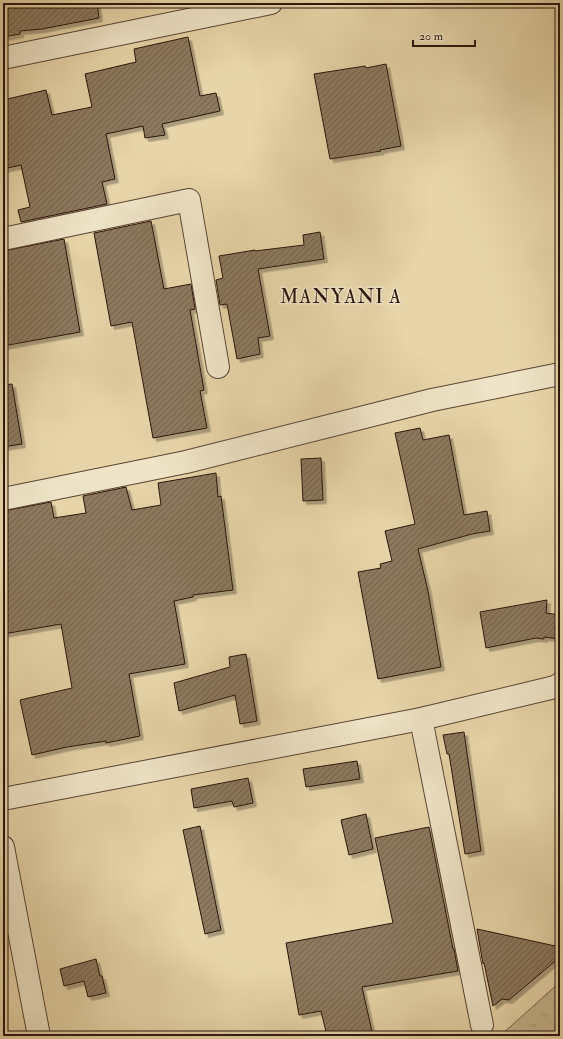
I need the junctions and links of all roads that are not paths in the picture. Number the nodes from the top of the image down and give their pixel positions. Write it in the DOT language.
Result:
graph roads {
  1 [pos="271,3"];
  2 [pos="3,58"];
  3 [pos="3,239"];
  4 [pos="218,367"];
  5 [pos="560,374"];
  6 [pos="3,499"];
  7 [pos="560,684"];
  8 [pos="421,719"];
  9 [pos="3,800"];
  10 [pos="3,847"];
  11 [pos="482,1025"];
  12 [pos="39,1036"];
  1 -- 2 [label="street"];
  3 -- 4 [label="street"];
  5 -- 6 [label="street"];
  7 -- 8 [label="street"];
  8 -- 9 [label="street"];
  8 -- 11 [label="street"];
  10 -- 12 [label="street"];
}
